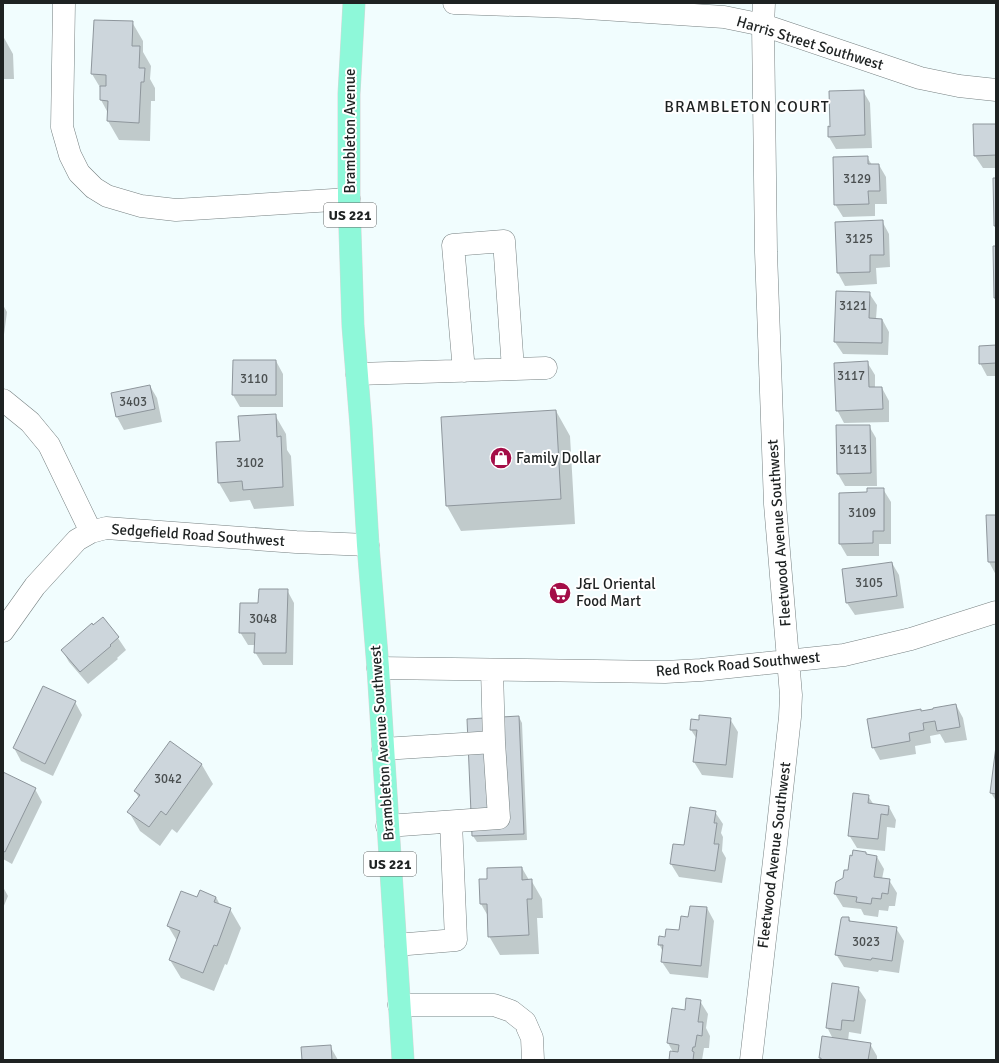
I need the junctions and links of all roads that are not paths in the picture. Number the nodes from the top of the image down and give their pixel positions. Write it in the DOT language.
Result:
graph roads {
  1 [pos="64,3"];
  2 [pos="354,3"];
  3 [pos="454,3"];
  4 [pos="764,3"];
  5 [pos="572,5"];
  6 [pos="763,25"];
  7 [pos="996,90"];
  8 [pos="349,199"];
  9 [pos="546,368"];
  10 [pos="513,369"];
  11 [pos="464,371"];
  12 [pos="357,374"];
  13 [pos="3,400"];
  14 [pos="361,426"];
  15 [pos="91,532"];
  16 [pos="368,545"];
  17 [pos="996,612"];
  18 [pos="3,631"];
  19 [pos="788,662"];
  20 [pos="378,668"];
  21 [pos="492,670"];
  22 [pos="494,742"];
  23 [pos="383,749"];
  24 [pos="451,822"];
  25 [pos="387,826"];
  26 [pos="396,946"];
  27 [pos="399,1005"];
  28 [pos="403,1060"];
  29 [pos="533,1060"];
  30 [pos="750,1060"];
  1 -- 8 [label="street"];
  2 -- 8 [label="main road, Brambleton Avenue / US 221"];
  3 -- 5 [label="street, Harris Street Southwest"];
  4 -- 6 [label="street, Fleetwood Avenue Southwest"];
  5 -- 6 [label="street, Harris Street Southwest"];
  6 -- 7 [label="street, Harris Street Southwest"];
  6 -- 19 [label="street, Fleetwood Avenue Southwest"];
  8 -- 12 [label="main road, Brambleton Avenue / US 221"];
  9 -- 10 [label="street"];
  10 -- 11 [label="street"];
  10 -- 11 [label="street"];
  11 -- 12 [label="street"];
  12 -- 14 [label="main road, Brambleton Avenue / US 221"];
  13 -- 15 [label="street"];
  14 -- 16 [label="main road, Brambleton Avenue Southwest / US 221"];
  15 -- 16 [label="street, Sedgefield Road Southwest"];
  15 -- 18 [label="street, Sedgefield Road Southwest"];
  16 -- 20 [label="main road, Brambleton Avenue Southwest / US 221"];
  17 -- 19 [label="street, Red Rock Road Southwest"];
  19 -- 21 [label="street, Red Rock Road Southwest"];
  19 -- 30 [label="street, Fleetwood Avenue Southwest"];
  20 -- 21 [label="street, Red Rock Road Southwest"];
  20 -- 23 [label="main road, Brambleton Avenue Southwest / US 221"];
  21 -- 22 [label="street"];
  22 -- 23 [label="street"];
  22 -- 24 [label="street"];
  23 -- 25 [label="main road, Brambleton Avenue Southwest / US 221"];
  24 -- 25 [label="street"];
  24 -- 26 [label="street"];
  25 -- 26 [label="main road, Brambleton Avenue Southwest / US 221"];
  26 -- 27 [label="main road, Brambleton Avenue Southwest / US 221"];
  27 -- 28 [label="main road, Brambleton Avenue Southwest / US 221"];
  27 -- 29 [label="street"];
}
